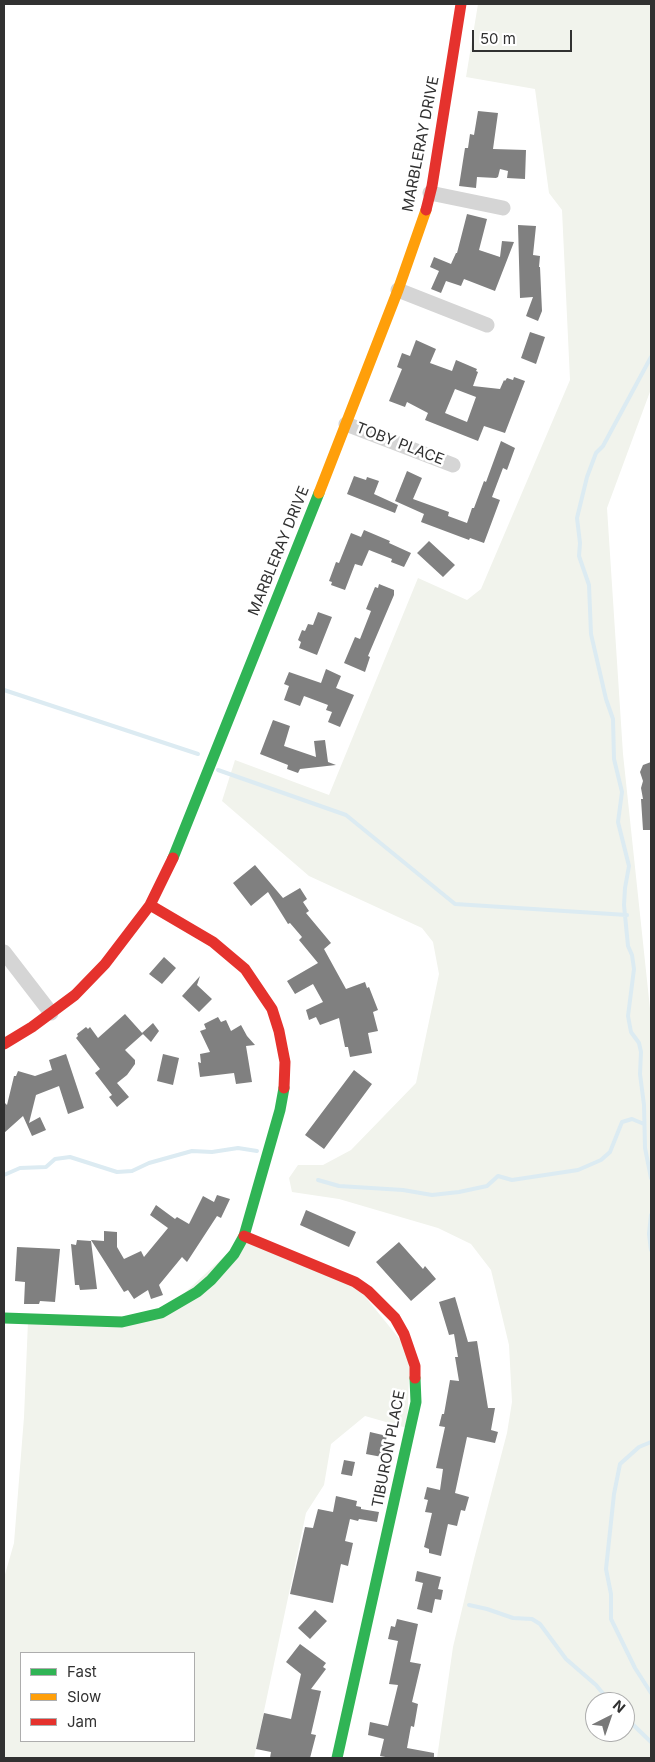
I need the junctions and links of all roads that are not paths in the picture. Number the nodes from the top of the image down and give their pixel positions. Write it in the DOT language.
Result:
graph roads {
  1 [pos="462,4"];
  2 [pos="430,193"];
  3 [pos="503,208"];
  4 [pos="398,290"];
  5 [pos="487,325"];
  6 [pos="346,424"];
  7 [pos="453,465"];
  8 [pos="150,905"];
  9 [pos="4,952"];
  10 [pos="51,1013"];
  11 [pos="4,1044"];
  12 [pos="244,1236"];
  13 [pos="4,1318"];
  14 [pos="337,1758"];
  1 -- 2 [label="street, MARBLERAY DRIVE"];
  2 -- 3 [label="street"];
  2 -- 4 [label="street, MARBLERAY DRIVE"];
  4 -- 5 [label="street"];
  4 -- 6 [label="street, MARBLERAY DRIVE"];
  6 -- 7 [label="street, TOBY PLACE"];
  6 -- 8 [label="street, MARBLERAY DRIVE"];
  8 -- 10 [label="street, MARBLERAY DRIVE"];
  8 -- 12 [label="street"];
  9 -- 10 [label="street"];
  10 -- 11 [label="street, MARBLERAY DRIVE"];
  12 -- 13 [label="street"];
  12 -- 14 [label="street, TIBURON PLACE"];
}
